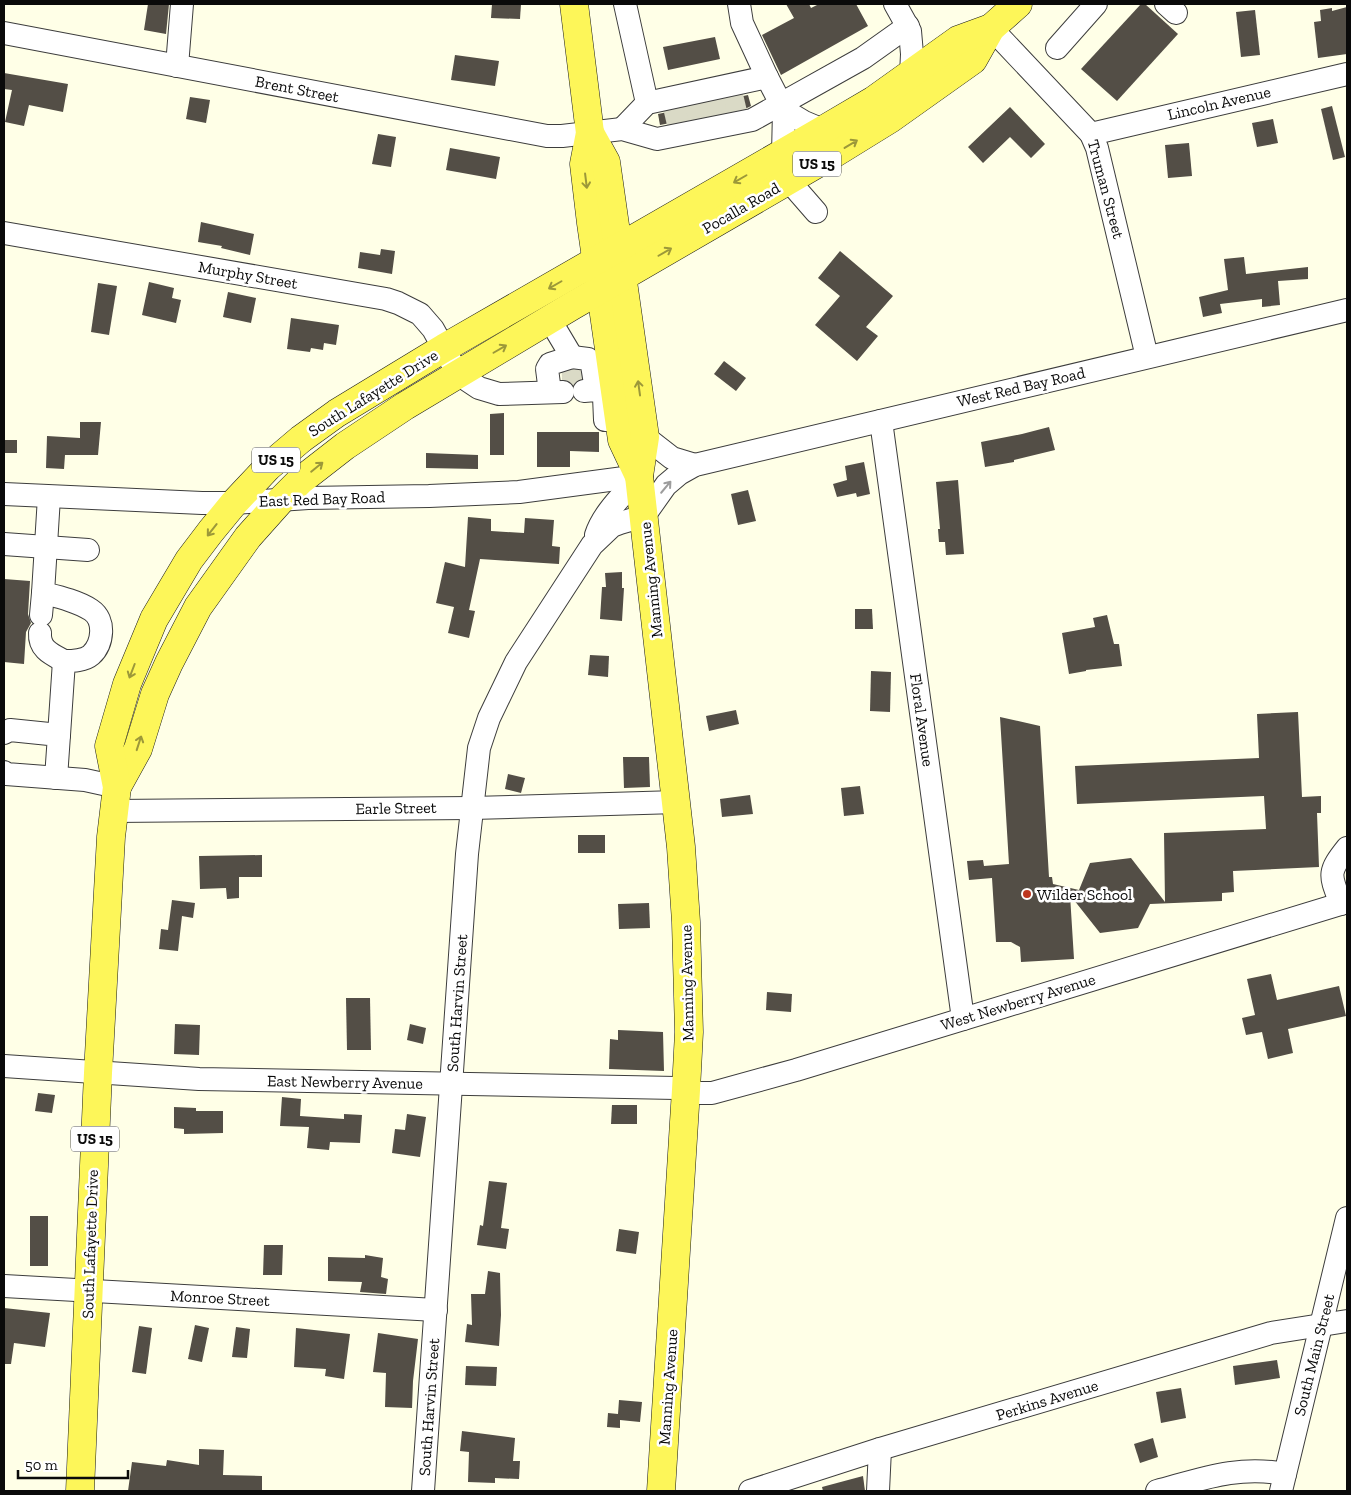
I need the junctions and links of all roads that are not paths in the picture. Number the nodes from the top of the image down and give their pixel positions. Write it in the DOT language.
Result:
graph roads {
  1 [pos="182,4"];
  2 [pos="577,4"];
  3 [pos="625,4"];
  4 [pos="739,4"];
  5 [pos="895,4"];
  6 [pos="1018,4"];
  7 [pos="1096,4"];
  8 [pos="991,28"];
  9 [pos="909,29"];
  10 [pos="4,33"];
  11 [pos="950,45"];
  12 [pos="1057,48"];
  13 [pos="177,66"];
  14 [pos="911,74"];
  15 [pos="1347,74"];
  16 [pos="767,77"];
  17 [pos="647,103"];
  18 [pos="783,107"];
  19 [pos="705,110"];
  20 [pos="622,129"];
  21 [pos="823,130"];
  22 [pos="590,133"];
  23 [pos="1091,134"];
  24 [pos="783,154"];
  25 [pos="789,180"];
  26 [pos="816,212"];
  27 [pos="4,233"];
  28 [pos="608,254"];
  29 [pos="612,284"];
  30 [pos="1347,310"];
  31 [pos="550,320"];
  32 [pos="444,348"];
  33 [pos="1147,357"];
  34 [pos="458,374"];
  35 [pos="578,378"];
  36 [pos="881,420"];
  37 [pos="645,437"];
  38 [pos="695,465"];
  39 [pos="639,476"];
  40 [pos="4,494"];
  41 [pos="49,497"];
  42 [pos="281,500"];
  43 [pos="234,503"];
  44 [pos="644,516"];
  45 [pos="4,544"];
  46 [pos="592,545"];
  47 [pos="46,548"];
  48 [pos="88,550"];
  49 [pos="43,593"];
  50 [pos="64,661"];
  51 [pos="4,733"];
  52 [pos="59,735"];
  53 [pos="4,772"];
  54 [pos="56,778"];
  55 [pos="116,799"];
  56 [pos="677,802"];
  57 [pos="472,808"];
  58 [pos="1347,848"];
  59 [pos="1344,903"];
  60 [pos="962,1019"];
  61 [pos="4,1066"];
  62 [pos="98,1072"];
  63 [pos="452,1083"];
  64 [pos="686,1090"];
  65 [pos="1347,1218"];
  66 [pos="4,1286"];
  67 [pos="89,1291"];
  68 [pos="436,1310"];
  69 [pos="1347,1321"];
  70 [pos="1321,1324"];
  71 [pos="880,1449"];
  72 [pos="1283,1483"];
  73 [pos="80,1491"];
  74 [pos="423,1491"];
  75 [pos="661,1491"];
  76 [pos="750,1491"];
  77 [pos="878,1491"];
  78 [pos="1157,1491"];
  1 -- 13 [label="street"];
  2 -- 22 [label="main road, Manning Avenue"];
  3 -- 17 [label="street"];
  4 -- 16 [label="street"];
  5 -- 9 [label="street"];
  6 -- 8 [label="main road, Pocalla Road / US 15"];
  7 -- 12 [label="street"];
  8 -- 11 [label="main road, Pocalla Road / US 15"];
  8 -- 23 [label="street, Truman Street"];
  25 -- 8 [label="main road, Pocalla Road / US 15, one-way"];
  9 -- 11 [label="street"];
  9 -- 14 [label="street"];
  9 -- 18 [label="street"];
  10 -- 13 [label="street, Brent Street"];
  11 -- 14 [label="main road, Pocalla Road / US 15"];
  13 -- 22 [label="street, Brent Street"];
  14 -- 21 [label="main road, Pocalla Road / US 15"];
  15 -- 23 [label="street, Lincoln Avenue"];
  16 -- 18 [label="street"];
  16 -- 19 [label="street"];
  17 -- 19 [label="street"];
  17 -- 20 [label="street"];
  18 -- 19 [label="street"];
  18 -- 21 [label="street"];
  18 -- 24 [label="street"];
  19 -- 20 [label="street"];
  20 -- 22 [label="street, Brent Street"];
  21 -- 24 [label="main road, Pocalla Road / US 15"];
  22 -- 28 [label="main road, Manning Avenue"];
  23 -- 33 [label="street, Truman Street"];
  24 -- 28 [label="main road, Pocalla Road / US 15, one-way"];
  25 -- 26 [label="street"];
  29 -- 25 [label="main road, Pocalla Road / US 15, one-way"];
  27 -- 32 [label="street, Murphy Street"];
  28 -- 29 [label="main road, Manning Avenue"];
  28 -- 32 [label="main road, South Lafayette Drive / US 15, one-way"];
  29 -- 31 [label="main road, South Lafayette Drive / US 15"];
  29 -- 35 [label="main road, Manning Avenue"];
  37 -- 29 [label="main road, Manning Avenue, one-way"];
  30 -- 33 [label="street, West Red Bay Road"];
  34 -- 31 [label="main road, South Lafayette Drive / US 15, one-way"];
  31 -- 35 [label="street"];
  32 -- 34 [label="street, Murphy Street"];
  32 -- 43 [label="main road, South Lafayette Drive / US 15"];
  33 -- 36 [label="street, West Red Bay Road"];
  34 -- 35 [label="street"];
  42 -- 34 [label="main road, South Lafayette Drive / US 15, one-way"];
  35 -- 39 [label="main road, Manning Avenue"];
  36 -- 38 [label="street, West Red Bay Road"];
  36 -- 60 [label="street, Floral Avenue"];
  37 -- 38 [label="street"];
  37 -- 39 [label="main road, Manning Avenue"];
  44 -- 38 [label="street, West Red Bay Road, one-way"];
  39 -- 42 [label="street, East Red Bay Road"];
  39 -- 44 [label="main road, Manning Avenue"];
  39 -- 46 [label="street, South Harvin Street"];
  40 -- 41 [label="street, East Red Bay Road"];
  41 -- 43 [label="street, East Red Bay Road"];
  41 -- 47 [label="street"];
  42 -- 43 [label="street, East Red Bay Road"];
  55 -- 42 [label="main road, South Lafayette Drive / US 15, one-way"];
  43 -- 55 [label="main road, South Lafayette Drive / US 15, one-way"];
  44 -- 46 [label="street, South Harvin Street"];
  44 -- 56 [label="main road, Manning Avenue"];
  45 -- 47 [label="street"];
  46 -- 57 [label="street, South Harvin Street"];
  47 -- 48 [label="street"];
  47 -- 49 [label="street"];
  49 -- 50 [label="street"];
  49 -- 50 [label="street"];
  50 -- 52 [label="street"];
  51 -- 52 [label="street"];
  52 -- 54 [label="street"];
  53 -- 54 [label="street, Earle Street"];
  54 -- 55 [label="street, Earle Street"];
  55 -- 57 [label="street, Earle Street"];
  55 -- 62 [label="main road, South Lafayette Drive / US 15"];
  56 -- 57 [label="street, Earle Street"];
  56 -- 64 [label="main road, Manning Avenue"];
  57 -- 63 [label="street, South Harvin Street"];
  58 -- 59 [label="street"];
  59 -- 60 [label="street, West Newberry Avenue"];
  60 -- 64 [label="street, West Newberry Avenue"];
  61 -- 62 [label="street, East Newberry Avenue"];
  62 -- 63 [label="street, East Newberry Avenue"];
  62 -- 67 [label="main road, South Lafayette Drive / US 15"];
  63 -- 64 [label="street, East Newberry Avenue"];
  63 -- 68 [label="street, South Harvin Street"];
  64 -- 75 [label="main road, Manning Avenue"];
  65 -- 70 [label="street, South Main Street"];
  66 -- 67 [label="street, Monroe Street"];
  67 -- 68 [label="street, Monroe Street"];
  67 -- 73 [label="main road, South Lafayette Drive / US 15"];
  68 -- 74 [label="street, South Harvin Street"];
  69 -- 70 [label="street, Perkins Avenue"];
  70 -- 71 [label="street, Perkins Avenue"];
  70 -- 72 [label="street, South Main Street"];
  71 -- 76 [label="street, Perkins Avenue"];
  71 -- 77 [label="street"];
  72 -- 78 [label="street"];
}
